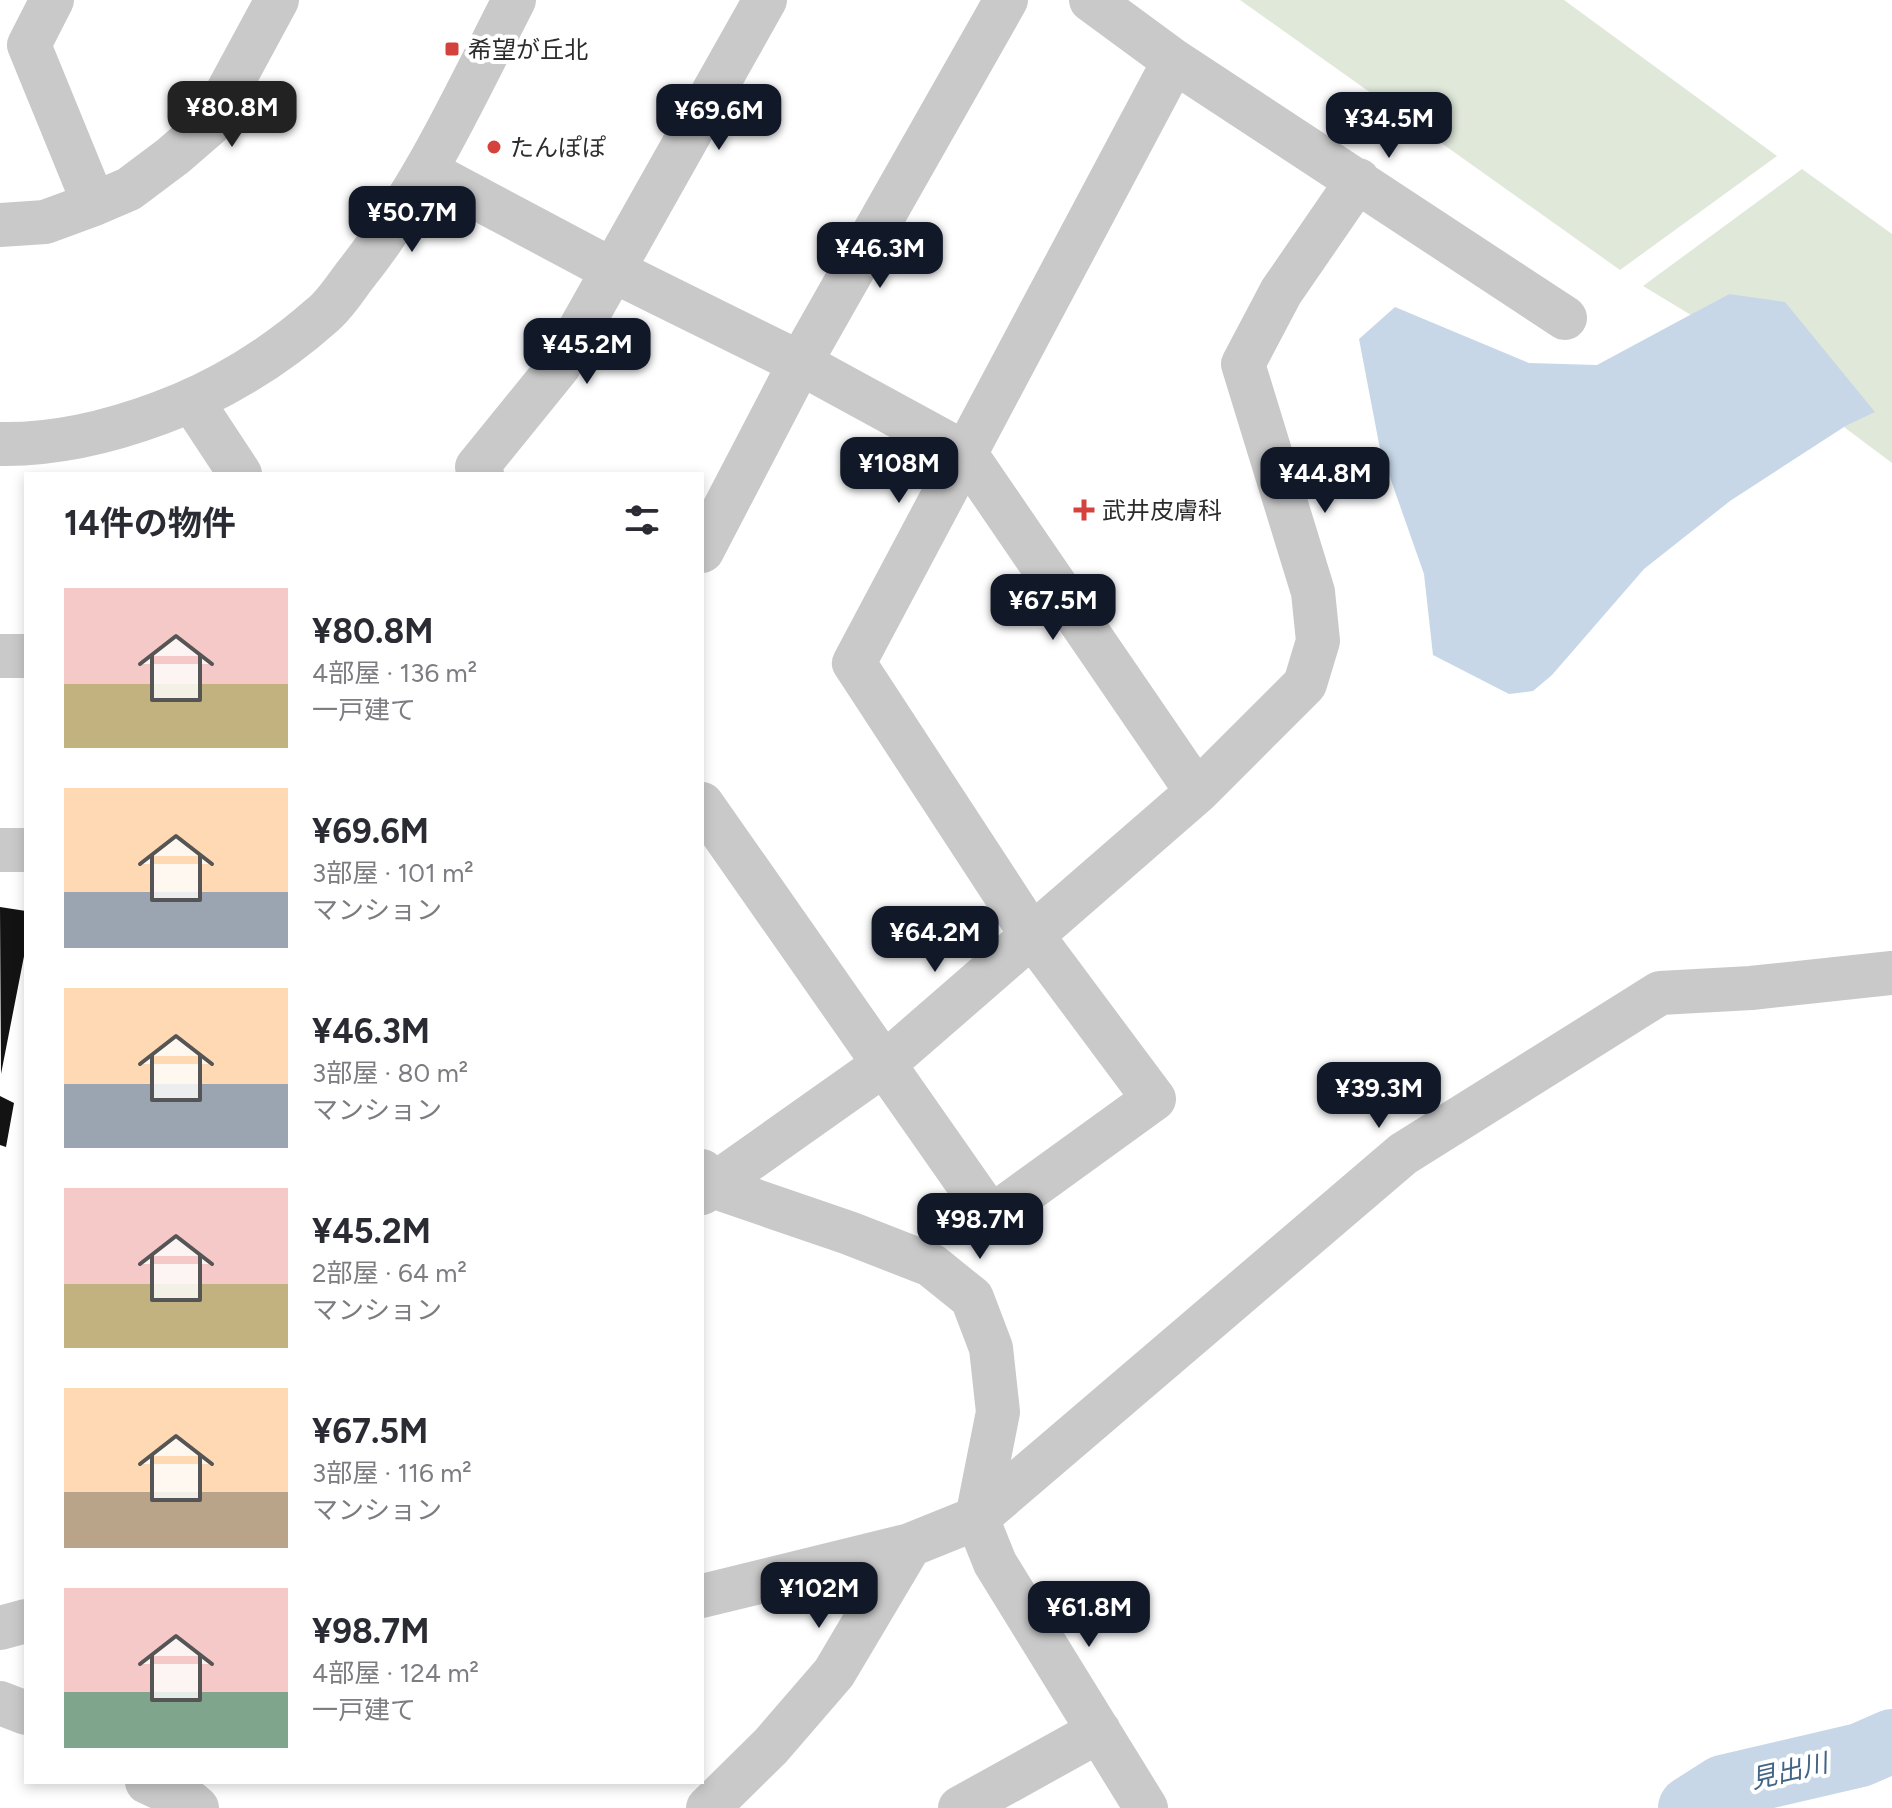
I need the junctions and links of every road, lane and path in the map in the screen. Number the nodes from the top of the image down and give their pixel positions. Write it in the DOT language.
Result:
graph roads {
  1 [pos="52,0"];
  2 [pos="277,0"];
  3 [pos="514,0"];
  4 [pos="765,0"];
  5 [pos="1006,0"];
  6 [pos="1091,0"];
  7 [pos="15,42"];
  8 [pos="1174,61"];
  9 [pos="426,171"];
  10 [pos="1358,180"];
  11 [pos="94,204"];
  12 [pos="0,225"];
  13 [pos="614,271"];
  14 [pos="1565,318"];
  15 [pos="800,363"];
  16 [pos="192,401"];
  17 [pos="0,444"];
  18 [pos="965,453"];
  19 [pos="239,472"];
  20 [pos="481,472"];
  21 [pos="704,547"];
  22 [pos="0,656"];
  23 [pos="24,656"];
  24 [pos="1197,792"];
  25 [pos="704,807"];
  26 [pos="0,850"];
  27 [pos="24,850"];
  28 [pos="1031,934"];
  29 [pos="1892,973"];
  30 [pos="883,1065"];
  31 [pos="705,1183"];
  32 [pos="977,1518"];
  33 [pos="910,1545"];
  34 [pos="704,1596"];
  35 [pos="24,1622"];
  36 [pos="0,1628"];
  37 [pos="0,1703"];
  38 [pos="24,1712"];
  39 [pos="1099,1731"];
  40 [pos="151,1784"];
  41 [pos="197,1808"];
  42 [pos="708,1808"];
  43 [pos="960,1808"];
  44 [pos="1146,1808"];
  1 -- 7 [label="street"];
  2 -- 11 [label="street"];
  3 -- 9 [label="street"];
  4 -- 13 [label="street"];
  5 -- 15 [label="street"];
  6 -- 8 [label="street"];
  7 -- 11 [label="street"];
  8 -- 10 [label="street"];
  8 -- 18 [label="street"];
  9 -- 13 [label="street"];
  9 -- 16 [label="street"];
  10 -- 14 [label="street"];
  10 -- 24 [label="street"];
  11 -- 12 [label="street"];
  13 -- 15 [label="street"];
  13 -- 20 [label="street"];
  15 -- 18 [label="street"];
  15 -- 21 [label="street"];
  16 -- 17 [label="street"];
  16 -- 19 [label="street"];
  18 -- 24 [label="street"];
  18 -- 28 [label="street"];
  22 -- 23 [label="street"];
  24 -- 28 [label="street"];
  25 -- 30 [label="street"];
  26 -- 27 [label="street"];
  28 -- 30 [label="street"];
  28 -- 30 [label="street"];
  29 -- 32 [label="street"];
  30 -- 31 [label="street"];
  31 -- 32 [label="street"];
  32 -- 33 [label="street"];
  32 -- 39 [label="street"];
  33 -- 34 [label="street"];
  33 -- 42 [label="street"];
  35 -- 36 [label="street"];
  37 -- 38 [label="street"];
  39 -- 43 [label="street"];
  39 -- 44 [label="street"];
  40 -- 41 [label="street"];
}
